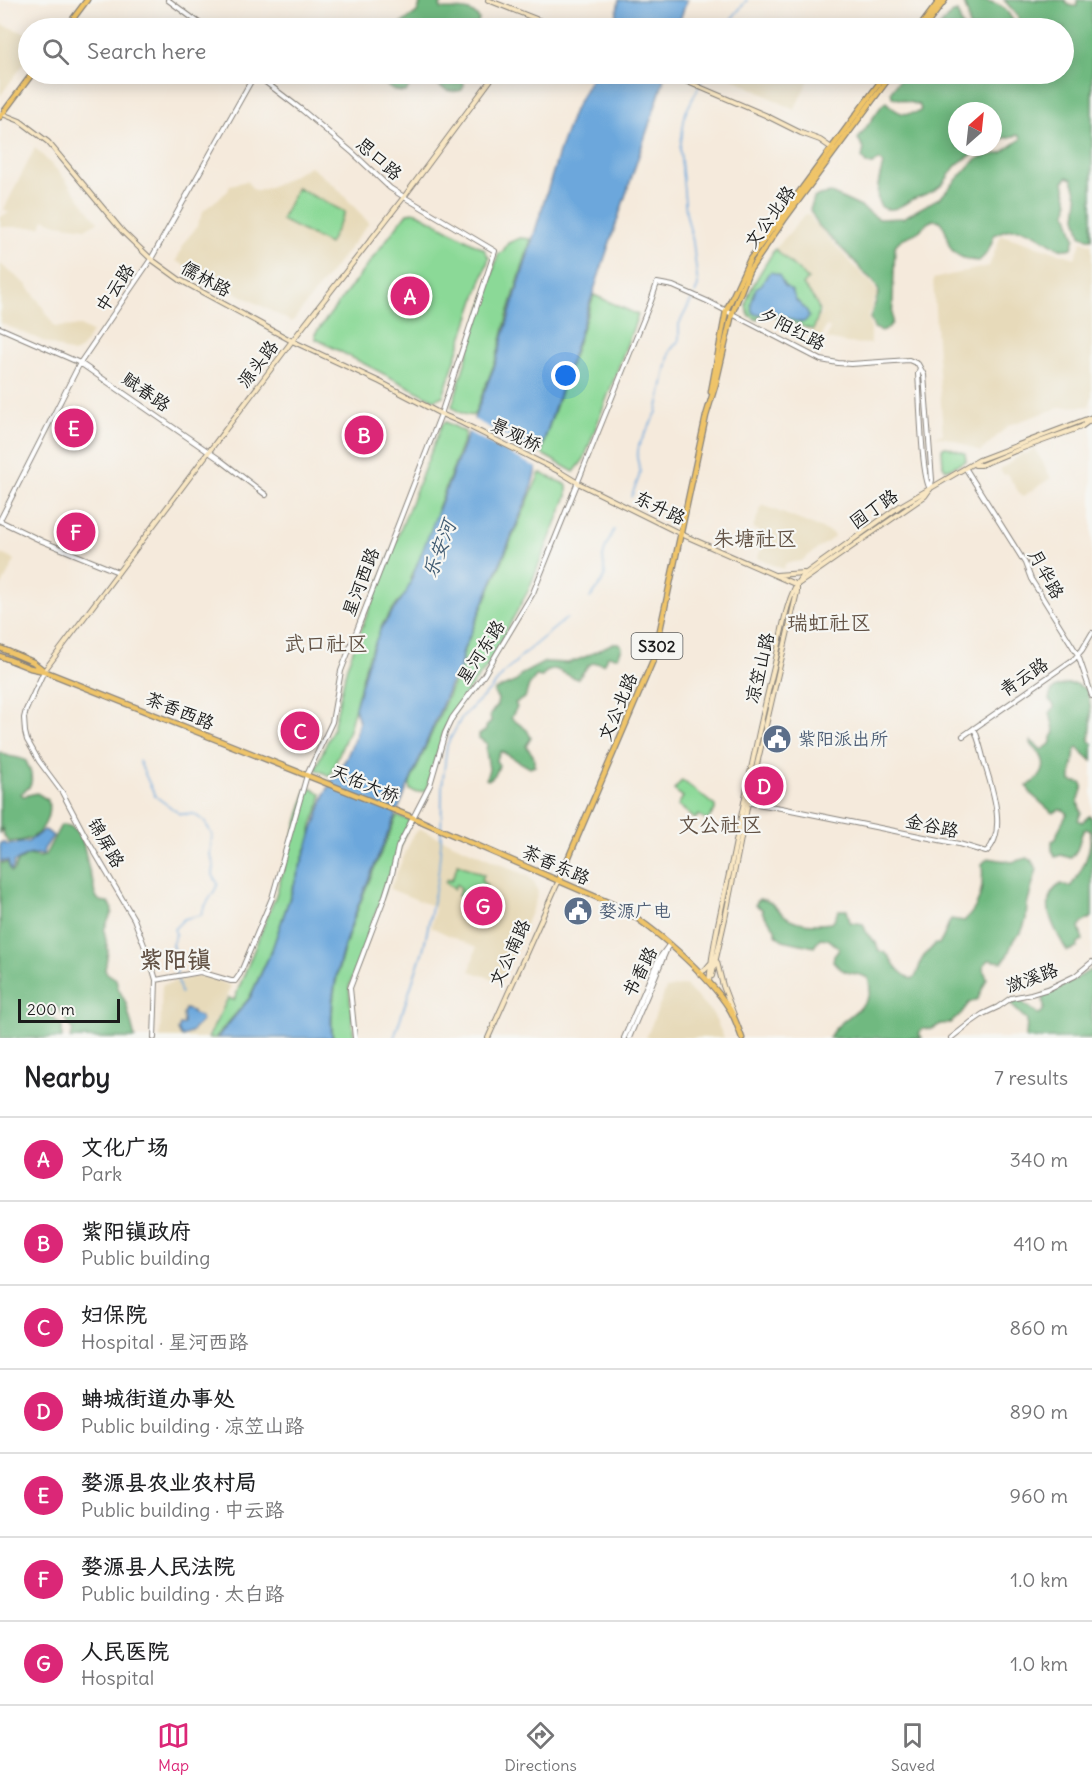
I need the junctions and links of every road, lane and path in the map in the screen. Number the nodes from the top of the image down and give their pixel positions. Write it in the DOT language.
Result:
graph roads {
  1 [pos="87,0"];
  2 [pos="168,0"];
  3 [pos="488,0"];
  4 [pos="940,0"];
  5 [pos="945,0"];
  6 [pos="74,18"];
  7 [pos="192,18"];
  8 [pos="530,18"];
  9 [pos="926,18"];
  10 [pos="932,18"];
  11 [pos="24,84"];
  12 [pos="249,84"];
  13 [pos="268,84"];
  14 [pos="488,84"];
  15 [pos="694,84"];
  16 [pos="879,84"];
  17 [pos="884,84"];
  18 [pos="1,114"];
  19 [pos="833,149"];
  20 [pos="404,198"];
  21 [pos="495,251"];
  22 [pos="151,259"];
  23 [pos="657,283"];
  24 [pos="726,311"];
  25 [pos="732,314"];
  26 [pos="0,328"];
  27 [pos="292,341"];
  28 [pos="80,363"];
  29 [pos="711,397"];
  30 [pos="441,414"];
  31 [pos="1092,418"];
  32 [pos="209,452"];
  33 [pos="966,469"];
  34 [pos="578,483"];
  35 [pos="930,489"];
  36 [pos="267,495"];
  37 [pos="0,520"];
  38 [pos="681,534"];
  39 [pos="118,572"];
  40 [pos="808,572"];
  41 [pos="774,575"];
  42 [pos="797,585"];
  43 [pos="1092,633"];
  44 [pos="0,648"];
  45 [pos="1077,655"];
  46 [pos="0,656"];
  47 [pos="44,671"];
  48 [pos="1092,696"];
  49 [pos="974,728"];
  50 [pos="963,736"];
  51 [pos="307,774"];
  52 [pos="746,802"];
  53 [pos="414,818"];
  54 [pos="559,880"];
  55 [pos="669,945"];
  56 [pos="714,958"];
  57 [pos="1092,962"];
  58 [pos="699,973"];
  59 [pos="156,980"];
  60 [pos="709,982"];
  61 [pos="735,1018"];
  62 [pos="154,1038"];
  63 [pos="355,1038"];
  64 [pos="488,1038"];
  65 [pos="624,1038"];
  66 [pos="629,1038"];
  67 [pos="742,1038"];
  68 [pos="951,1038"];
  1 -- 6 [label="main road"];
  2 -- 7 [label="street"];
  3 -- 8 [label="main road"];
  4 -- 9 [label="main road"];
  5 -- 10 [label="main road"];
  11 -- 18 [label="main road"];
  12 -- 22 [label="street, 中云路"];
  13 -- 20 [label="street, 思口路"];
  14 -- 20 [label="main road, 源头路"];
  15 -- 19 [label="main road"];
  16 -- 19 [label="main road, 文公北路 / S302"];
  17 -- 19 [label="main road, 文公北路 / S302"];
  18 -- 22 [label="main road, 儒林路"];
  19 -- 24 [label="main road, 文公北路 / S302"];
  19 -- 25 [label="main road, 文公北路 / S302"];
  20 -- 21 [label="street, 思口路"];
  20 -- 27 [label="main road, 源头路"];
  21 -- 30 [label="street, 星河西路"];
  22 -- 27 [label="main road, 儒林路"];
  22 -- 28 [label="street, 中云路"];
  23 -- 24 [label="street, 夕阳红路"];
  23 -- 34 [label="street, 星河东路"];
  24 -- 25 [label="street, 夕阳红路"];
  24 -- 29 [label="main road, 文公北路 / S302"];
  25 -- 29 [label="main road, 文公北路 / S302"];
  25 -- 35 [label="street, 夕阳红路"];
  26 -- 28 [label="street, 赋春路"];
  27 -- 30 [label="main road, 儒林路"];
  27 -- 32 [label="main road, 源头路"];
  28 -- 32 [label="street, 赋春路"];
  28 -- 37 [label="street, 中云路"];
  29 -- 38 [label="main road, 文公北路 / S302"];
  30 -- 34 [label="main road, 景观桥"];
  30 -- 51 [label="street, 星河西路"];
  31 -- 33 [label="main road, 园丁路"];
  32 -- 36 [label="street, 赋春路"];
  32 -- 39 [label="main road, 源头路"];
  33 -- 35 [label="main road, 园丁路"];
  33 -- 45 [label="street, 月华路"];
  34 -- 38 [label="main road, 东升路 / 东升路"];
  34 -- 53 [label="street, 星河东路"];
  35 -- 40 [label="main road, 园丁路"];
  35 -- 42 [label="main road"];
  37 -- 39 [label="street"];
  38 -- 41 [label="main road, 东升路 / 东升路"];
  38 -- 54 [label="main road, 文公北路 / S302"];
  39 -- 47 [label="main road, 源头路"];
  40 -- 41 [label="main road"];
  40 -- 42 [label="main road, 园丁路"];
  41 -- 42 [label="main road, 东升路 / 东升路"];
  42 -- 52 [label="main road, 凉笠山路"];
  43 -- 45 [label="street, 青云路"];
  44 -- 47 [label="main road"];
  45 -- 48 [label="street, 月华路"];
  45 -- 49 [label="street, 青云路"];
  46 -- 47 [label="main road"];
  47 -- 51 [label="main road, 茶香西路"];
  47 -- 59 [label="street, 锦屏路"];
  49 -- 50 [label="street, 青云路"];
  49 -- 52 [label="street, 金谷路"];
  51 -- 53 [label="main road, 天佑大桥"];
  51 -- 59 [label="street, 星河西路"];
  52 -- 56 [label="main road, 凉笠山路"];
  53 -- 54 [label="main road, 茶香东路"];
  53 -- 63 [label="street, 星河东路"];
  54 -- 55 [label="main road, 茶香东路"];
  54 -- 64 [label="main road, 文公南路"];
  55 -- 58 [label="main road, 茶香东路"];
  55 -- 65 [label="street, 书香路"];
  55 -- 66 [label="street, 书香路"];
  56 -- 58 [label="main road"];
  56 -- 60 [label="main road, 凉笠山路"];
  56 -- 61 [label="main road"];
  57 -- 68 [label="street, 潋溪路"];
  58 -- 60 [label="main road, 茶香东路"];
  59 -- 62 [label="street, 锦屏路"];
  60 -- 61 [label="main road, 茶香东路"];
  61 -- 67 [label="main road, 茶香东路"];
}
